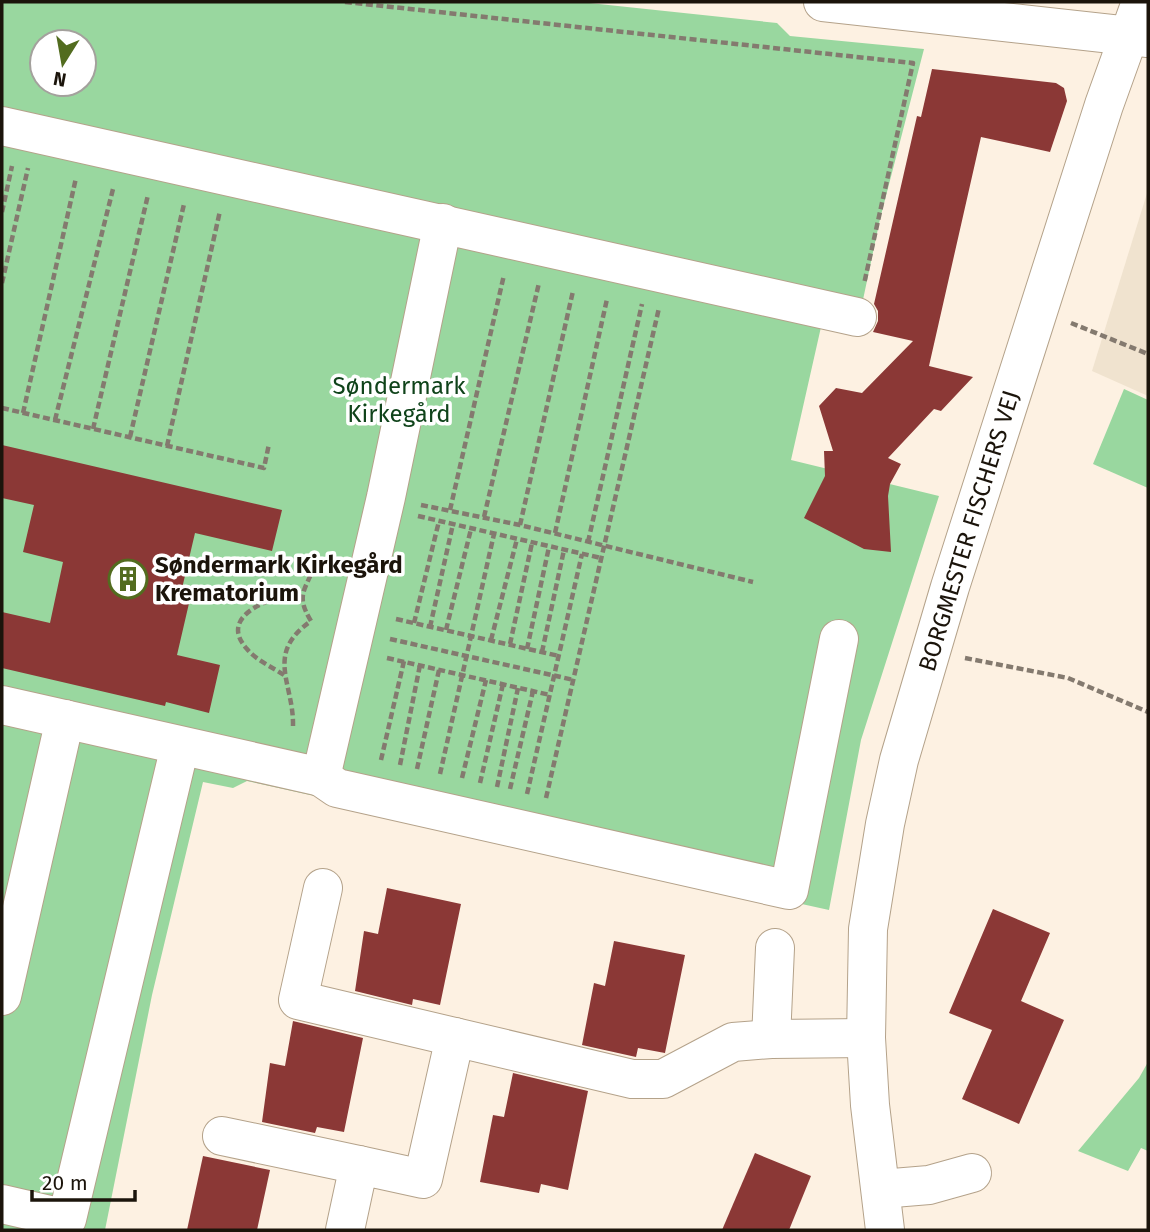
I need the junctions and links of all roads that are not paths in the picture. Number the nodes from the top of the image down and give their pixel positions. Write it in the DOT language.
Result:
graph roads {
  1 [pos="823,2"];
  2 [pos="1140,25"];
  3 [pos="8,142"];
  4 [pos="443,223"];
  5 [pos="860,302"];
  6 [pos="839,639"];
  7 [pos="2,705"];
  8 [pos="65,719"];
  9 [pos="180,746"];
  10 [pos="321,778"];
  11 [pos="323,888"];
  12 [pos="775,948"];
  13 [pos="2,996"];
  14 [pos="455,1037"];
  15 [pos="866,1038"];
  16 [pos="771,1039"];
  17 [pos="222,1136"];
  18 [pos="359,1165"];
  19 [pos="972,1173"];
  20 [pos="6,1214"];
  21 [pos="885,1216"];
  22 [pos="345,1230"];
  1 -- 2 [label="street"];
  2 -- 15 [label="street, BORGMESTER FISCHERS VEJ"];
  3 -- 4 [label="street"];
  4 -- 5 [label="street"];
  4 -- 10 [label="street"];
  6 -- 10 [label="street"];
  7 -- 8 [label="street"];
  8 -- 9 [label="street"];
  8 -- 13 [label="street"];
  9 -- 10 [label="street"];
  9 -- 20 [label="street"];
  11 -- 14 [label="street"];
  12 -- 16 [label="street"];
  14 -- 16 [label="street"];
  14 -- 18 [label="street"];
  15 -- 16 [label="street"];
  15 -- 21 [label="street, BORGMESTER FISCHERS VEJ"];
  17 -- 18 [label="street"];
  18 -- 22 [label="street"];
  19 -- 21 [label="street"];
}
